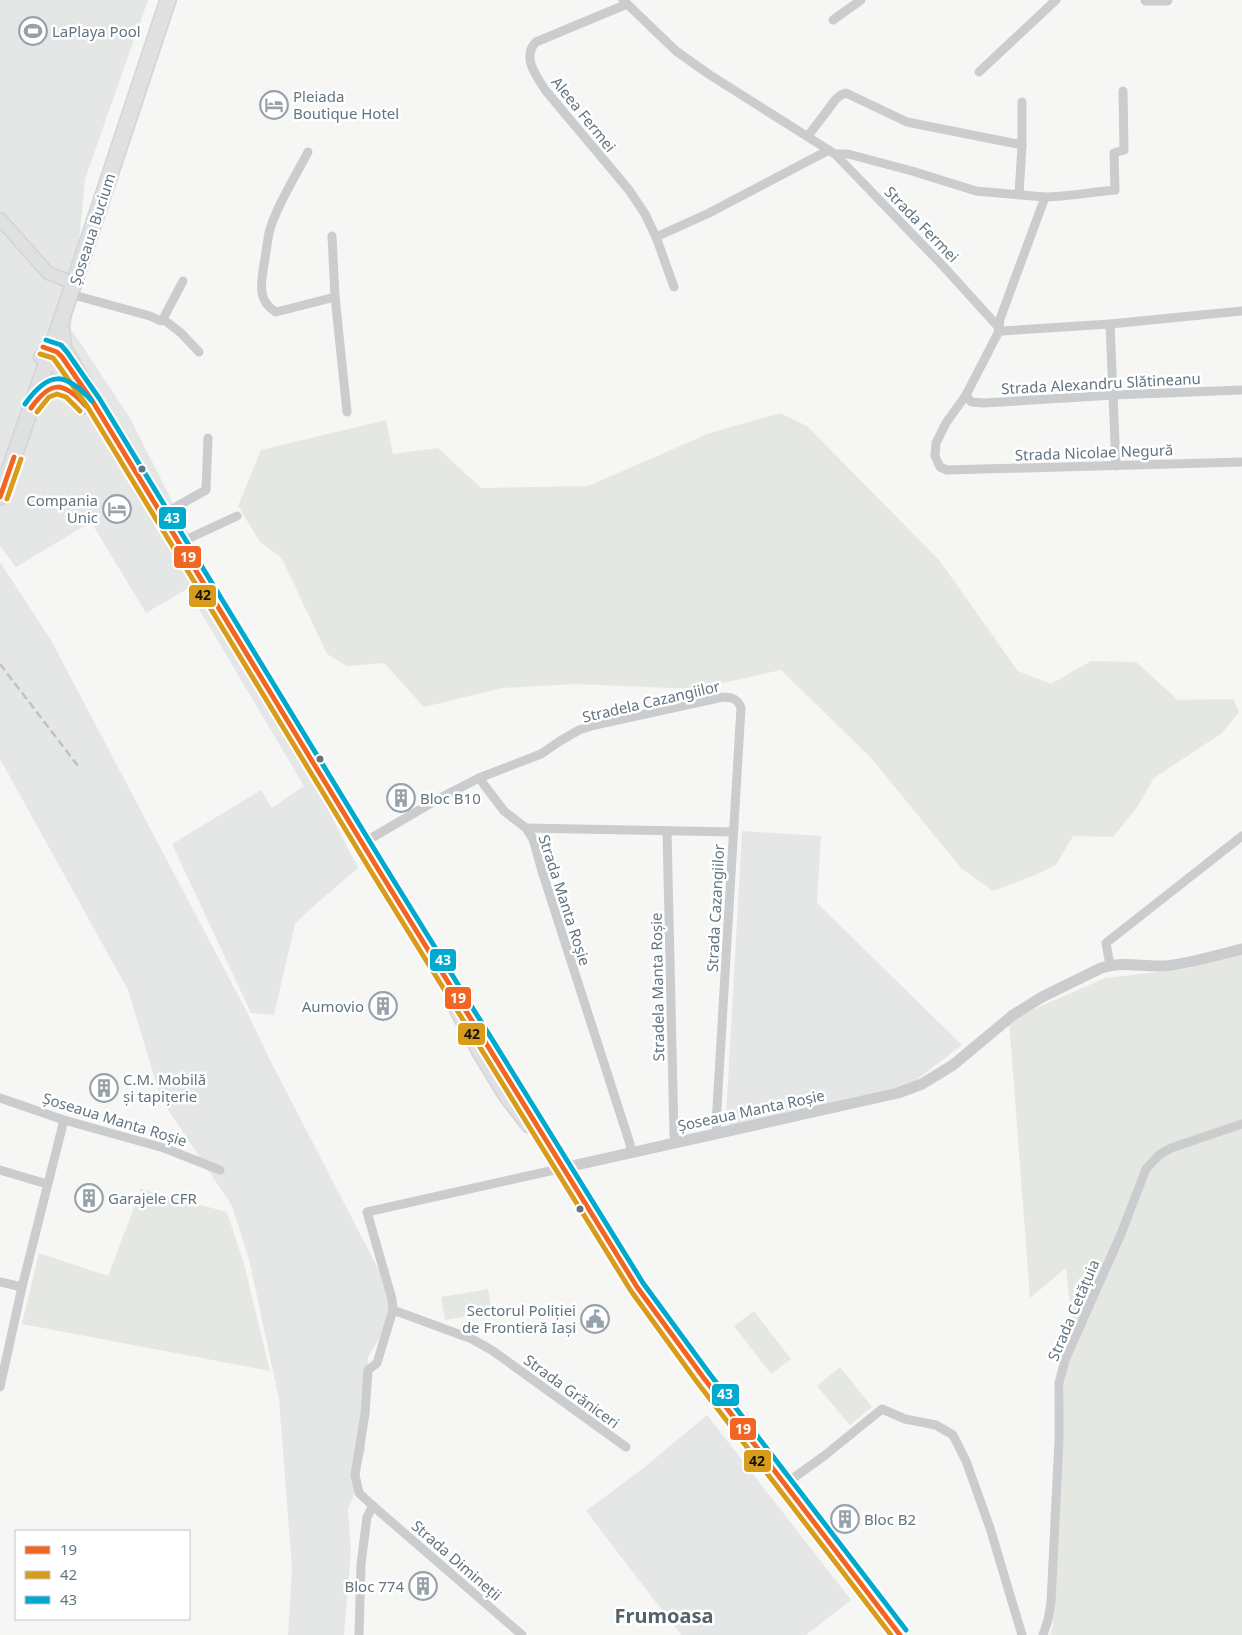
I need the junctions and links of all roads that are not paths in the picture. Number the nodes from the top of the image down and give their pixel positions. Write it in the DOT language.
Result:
graph roads {
  1 [pos="160,0"];
  2 [pos="168,0"];
  3 [pos="861,0"];
  4 [pos="1056,0"];
  5 [pos="1146,0"];
  6 [pos="1167,0"];
  7 [pos="625,2"];
  8 [pos="833,20"];
  9 [pos="979,72"];
  10 [pos="1123,91"];
  11 [pos="1022,102"];
  12 [pos="808,136"];
  13 [pos="1022,145"];
  14 [pos="308,152"];
  15 [pos="832,152"];
  16 [pos="1019,195"];
  17 [pos="1044,196"];
  18 [pos="0,219"];
  19 [pos="332,236"];
  20 [pos="657,236"];
  21 [pos="183,281"];
  22 [pos="70,286"];
  23 [pos="674,287"];
  24 [pos="335,297"];
  25 [pos="1241,314"];
  26 [pos="163,319"];
  27 [pos="60,321"];
  28 [pos="1110,324"];
  29 [pos="998,328"];
  30 [pos="199,352"];
  31 [pos="45,353"];
  32 [pos="1242,390"];
  33 [pos="966,395"];
  34 [pos="1114,395"];
  35 [pos="90,404"];
  36 [pos="31,408"];
  37 [pos="347,412"];
  38 [pos="208,438"];
  39 [pos="10,456"];
  40 [pos="1242,462"];
  41 [pos="1116,466"];
  42 [pos="0,472"];
  43 [pos="0,497"];
  44 [pos="159,516"];
  45 [pos="237,516"];
  46 [pos="179,543"];
  47 [pos="479,778"];
  48 [pos="526,828"];
  49 [pos="667,831"];
  50 [pos="733,832"];
  51 [pos="1242,836"];
  52 [pos="359,845"];
  53 [pos="1242,949"];
  54 [pos="1110,965"];
  55 [pos="0,1098"];
  56 [pos="64,1120"];
  57 [pos="1242,1124"];
  58 [pos="718,1133"];
  59 [pos="676,1142"];
  60 [pos="631,1152"];
  61 [pos="559,1169"];
  62 [pos="0,1170"];
  63 [pos="220,1170"];
  64 [pos="47,1184"];
  65 [pos="0,1282"];
  66 [pos="22,1286"];
  67 [pos="393,1310"];
  68 [pos="0,1384"];
  69 [pos="626,1447"];
  70 [pos="785,1484"];
  71 [pos="373,1506"];
  72 [pos="359,1635"];
  73 [pos="522,1635"];
  74 [pos="890,1635"];
  75 [pos="900,1635"];
  76 [pos="1022,1635"];
  77 [pos="1042,1635"];
  1 -- 22 [label="main road, Șoseaua Bucium"];
  2 -- 22 [label="main road, Șoseaua Bucium"];
  3 -- 8 [label="street"];
  4 -- 9 [label="street"];
  5 -- 6 [label="street"];
  7 -- 12 [label="street, Strada Fermei"];
  7 -- 20 [label="street, Aleea Fermei"];
  10 -- 17 [label="street"];
  11 -- 13 [label="street"];
  12 -- 13 [label="street"];
  12 -- 15 [label="street, Strada Fermei"];
  13 -- 16 [label="street"];
  14 -- 24 [label="street"];
  15 -- 16 [label="street"];
  15 -- 20 [label="street"];
  15 -- 29 [label="street, Strada Fermei"];
  16 -- 17 [label="street"];
  17 -- 29 [label="street"];
  18 -- 22 [label="main road"];
  19 -- 24 [label="street"];
  20 -- 23 [label="street, Aleea Fermei"];
  21 -- 26 [label="street"];
  22 -- 26 [label="street"];
  22 -- 27 [label="main road, Șoseaua Bucium"];
  22 -- 31 [label="main road, Șoseaua Bucium"];
  24 -- 37 [label="street"];
  25 -- 28 [label="street"];
  26 -- 30 [label="street"];
  27 -- 31 [label="main road, Șoseaua Bucium"];
  27 -- 35 [label="main road"];
  28 -- 29 [label="street"];
  28 -- 34 [label="street"];
  29 -- 33 [label="street"];
  31 -- 35 [label="main road"];
  31 -- 36 [label="main road, Șoseaua Bucium"];
  31 -- 39 [label="main road, Șoseaua Bucium"];
  32 -- 34 [label="street, Strada Alexandru Slătineanu"];
  33 -- 34 [label="street, Strada Alexandru Slătineanu"];
  33 -- 41 [label="street, Strada Nicolae Negură"];
  34 -- 41 [label="street"];
  35 -- 36 [label="main road"];
  35 -- 44 [label="main road"];
  36 -- 39 [label="main road, Șoseaua Bucium"];
  38 -- 44 [label="street"];
  39 -- 42 [label="main road"];
  39 -- 43 [label="main road"];
  40 -- 41 [label="street, Strada Nicolae Negură"];
  44 -- 46 [label="main road"];
  44 -- 52 [label="main road"];
  45 -- 46 [label="street"];
  46 -- 52 [label="main road"];
  47 -- 48 [label="street, Strada Manta Roșie"];
  47 -- 50 [label="street, Stradela Cazangiilor"];
  47 -- 52 [label="street"];
  48 -- 49 [label="street, Strada Cazangiilor"];
  48 -- 60 [label="street, Strada Manta Roșie"];
  49 -- 50 [label="street, Strada Cazangiilor"];
  49 -- 59 [label="street, Stradela Manta Roșie"];
  50 -- 58 [label="street, Strada Cazangiilor"];
  51 -- 54 [label="street"];
  52 -- 61 [label="main road"];
  53 -- 54 [label="street"];
  54 -- 58 [label="street, Șoseaua Manta Roșie"];
  55 -- 56 [label="street, Șoseaua Manta Roșie"];
  56 -- 63 [label="street, Șoseaua Manta Roșie"];
  56 -- 64 [label="street"];
  57 -- 77 [label="street, Strada Cetățuia"];
  58 -- 59 [label="street, Șoseaua Manta Roșie"];
  59 -- 60 [label="street, Șoseaua Manta Roșie"];
  60 -- 61 [label="street, Șoseaua Manta Roșie"];
  61 -- 67 [label="street, Șoseaua Manta Roșie"];
  61 -- 70 [label="main road"];
  61 -- 74 [label="main road"];
  62 -- 64 [label="street"];
  64 -- 66 [label="street"];
  65 -- 66 [label="street"];
  66 -- 68 [label="street"];
  67 -- 69 [label="street, Strada Grăniceri"];
  67 -- 71 [label="street"];
  70 -- 75 [label="main road"];
  70 -- 76 [label="street"];
  71 -- 72 [label="street"];
  71 -- 73 [label="street, Strada Dimineții"];
}
